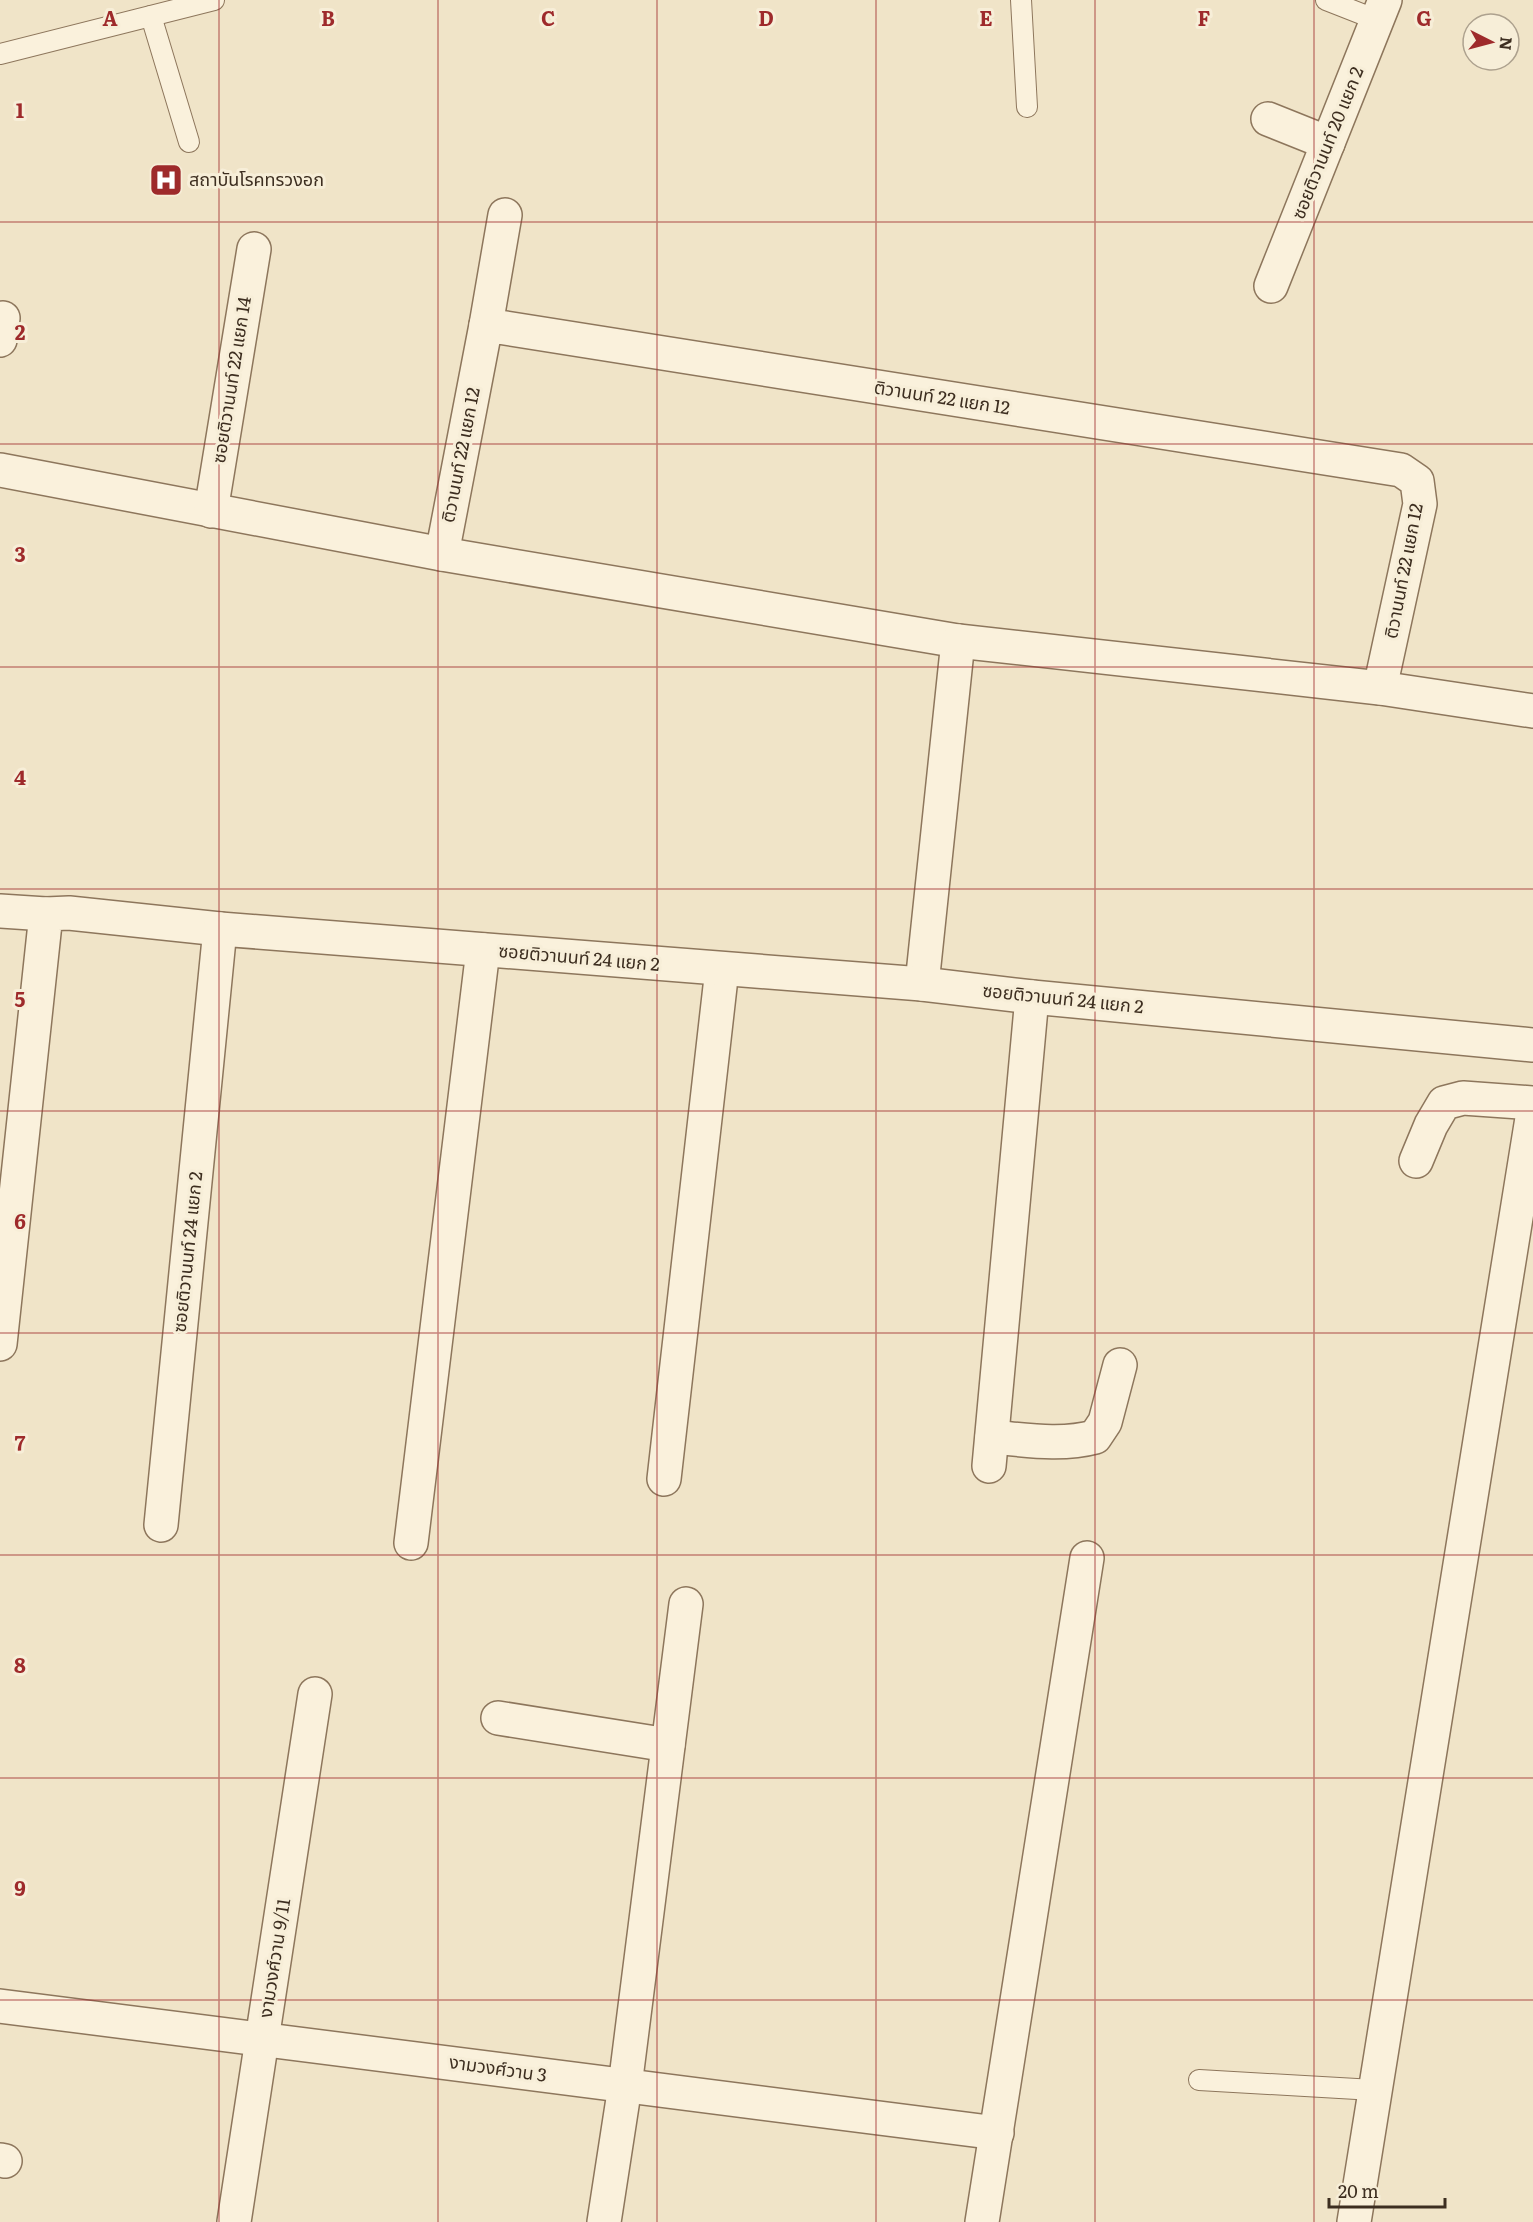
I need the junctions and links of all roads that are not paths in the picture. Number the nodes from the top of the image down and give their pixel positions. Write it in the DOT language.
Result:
graph roads {
  1 [pos="214,0"];
  2 [pos="1021,0"];
  3 [pos="1326,0"];
  4 [pos="1381,10"];
  5 [pos="152,16"];
  6 [pos="0,54"];
  7 [pos="1027,107"];
  8 [pos="1268,119"];
  9 [pos="189,142"];
  10 [pos="1328,143"];
  11 [pos="505,215"];
  12 [pos="254,249"];
  13 [pos="1271,286"];
  14 [pos="486,326"];
  15 [pos="0,470"];
  16 [pos="211,511"];
  17 [pos="442,554"];
  18 [pos="958,641"];
  19 [pos="1380,688"];
  20 [pos="1533,711"];
  21 [pos="0,911"];
  22 [pos="46,914"];
  23 [pos="220,929"];
  24 [pos="483,950"];
  25 [pos="722,969"];
  26 [pos="922,984"];
  27 [pos="1032,997"];
  28 [pos="1533,1045"];
  29 [pos="1533,1103"];
  30 [pos="1533,1112"];
  31 [pos="1416,1161"];
  32 [pos="0,1344"];
  33 [pos="1120,1365"];
  34 [pos="664,1479"];
  35 [pos="161,1525"];
  36 [pos="411,1543"];
  37 [pos="1088,1557"];
  38 [pos="686,1604"];
  39 [pos="315,1694"];
  40 [pos="498,1718"];
  41 [pos="668,1745"];
  42 [pos="0,2006"];
  43 [pos="262,2038"];
  44 [pos="1199,2080"];
  45 [pos="625,2086"];
  46 [pos="1374,2090"];
  47 [pos="997,2133"];
  48 [pos="234,2222"];
  49 [pos="604,2222"];
  50 [pos="982,2222"];
  51 [pos="1354,2222"];
  1 -- 5 [label="lane"];
  2 -- 7 [label="lane"];
  3 -- 4 [label="lane"];
  4 -- 10 [label="street, ซอยติวานนท์ 20 แยก 2"];
  5 -- 6 [label="lane"];
  5 -- 9 [label="lane"];
  8 -- 10 [label="street"];
  10 -- 13 [label="street, ซอยติวานนท์ 20 แยก 2"];
  11 -- 14 [label="street"];
  12 -- 16 [label="street, ซอยติวานนท์ 22 แยก 14"];
  14 -- 17 [label="street, ติวานนท์ 22 แยก 12"];
  14 -- 19 [label="street, ติวานนท์ 22 แยก 12"];
  15 -- 16 [label="street"];
  16 -- 17 [label="street"];
  17 -- 18 [label="street"];
  18 -- 19 [label="street"];
  18 -- 26 [label="street"];
  19 -- 20 [label="street"];
  21 -- 22 [label="street"];
  22 -- 23 [label="street"];
  22 -- 32 [label="street"];
  23 -- 24 [label="street, ซอยติวานนท์ 24 แยก 2"];
  23 -- 35 [label="street, ซอยติวานนท์ 24 แยก 2"];
  24 -- 25 [label="street, ซอยติวานนท์ 24 แยก 2"];
  24 -- 36 [label="street"];
  25 -- 26 [label="street, ซอยติวานนท์ 24 แยก 2"];
  25 -- 34 [label="street"];
  26 -- 27 [label="street, ซอยติวานนท์ 24 แยก 2"];
  27 -- 28 [label="street, ซอยติวานนท์ 24 แยก 2"];
  27 -- 33 [label="street"];
  29 -- 31 [label="street"];
  30 -- 46 [label="street"];
  37 -- 47 [label="street"];
  38 -- 41 [label="street"];
  39 -- 43 [label="street, งามวงศ์วาน 9/11"];
  40 -- 41 [label="street"];
  41 -- 45 [label="street"];
  42 -- 43 [label="street, งามวงศ์วาน 3"];
  43 -- 45 [label="street, งามวงศ์วาน 3"];
  43 -- 48 [label="street, งามวงศ์วาน 9/11"];
  44 -- 46 [label="lane"];
  45 -- 47 [label="street, งามวงศ์วาน 3"];
  45 -- 49 [label="street"];
  46 -- 51 [label="street"];
  47 -- 50 [label="street"];
}
